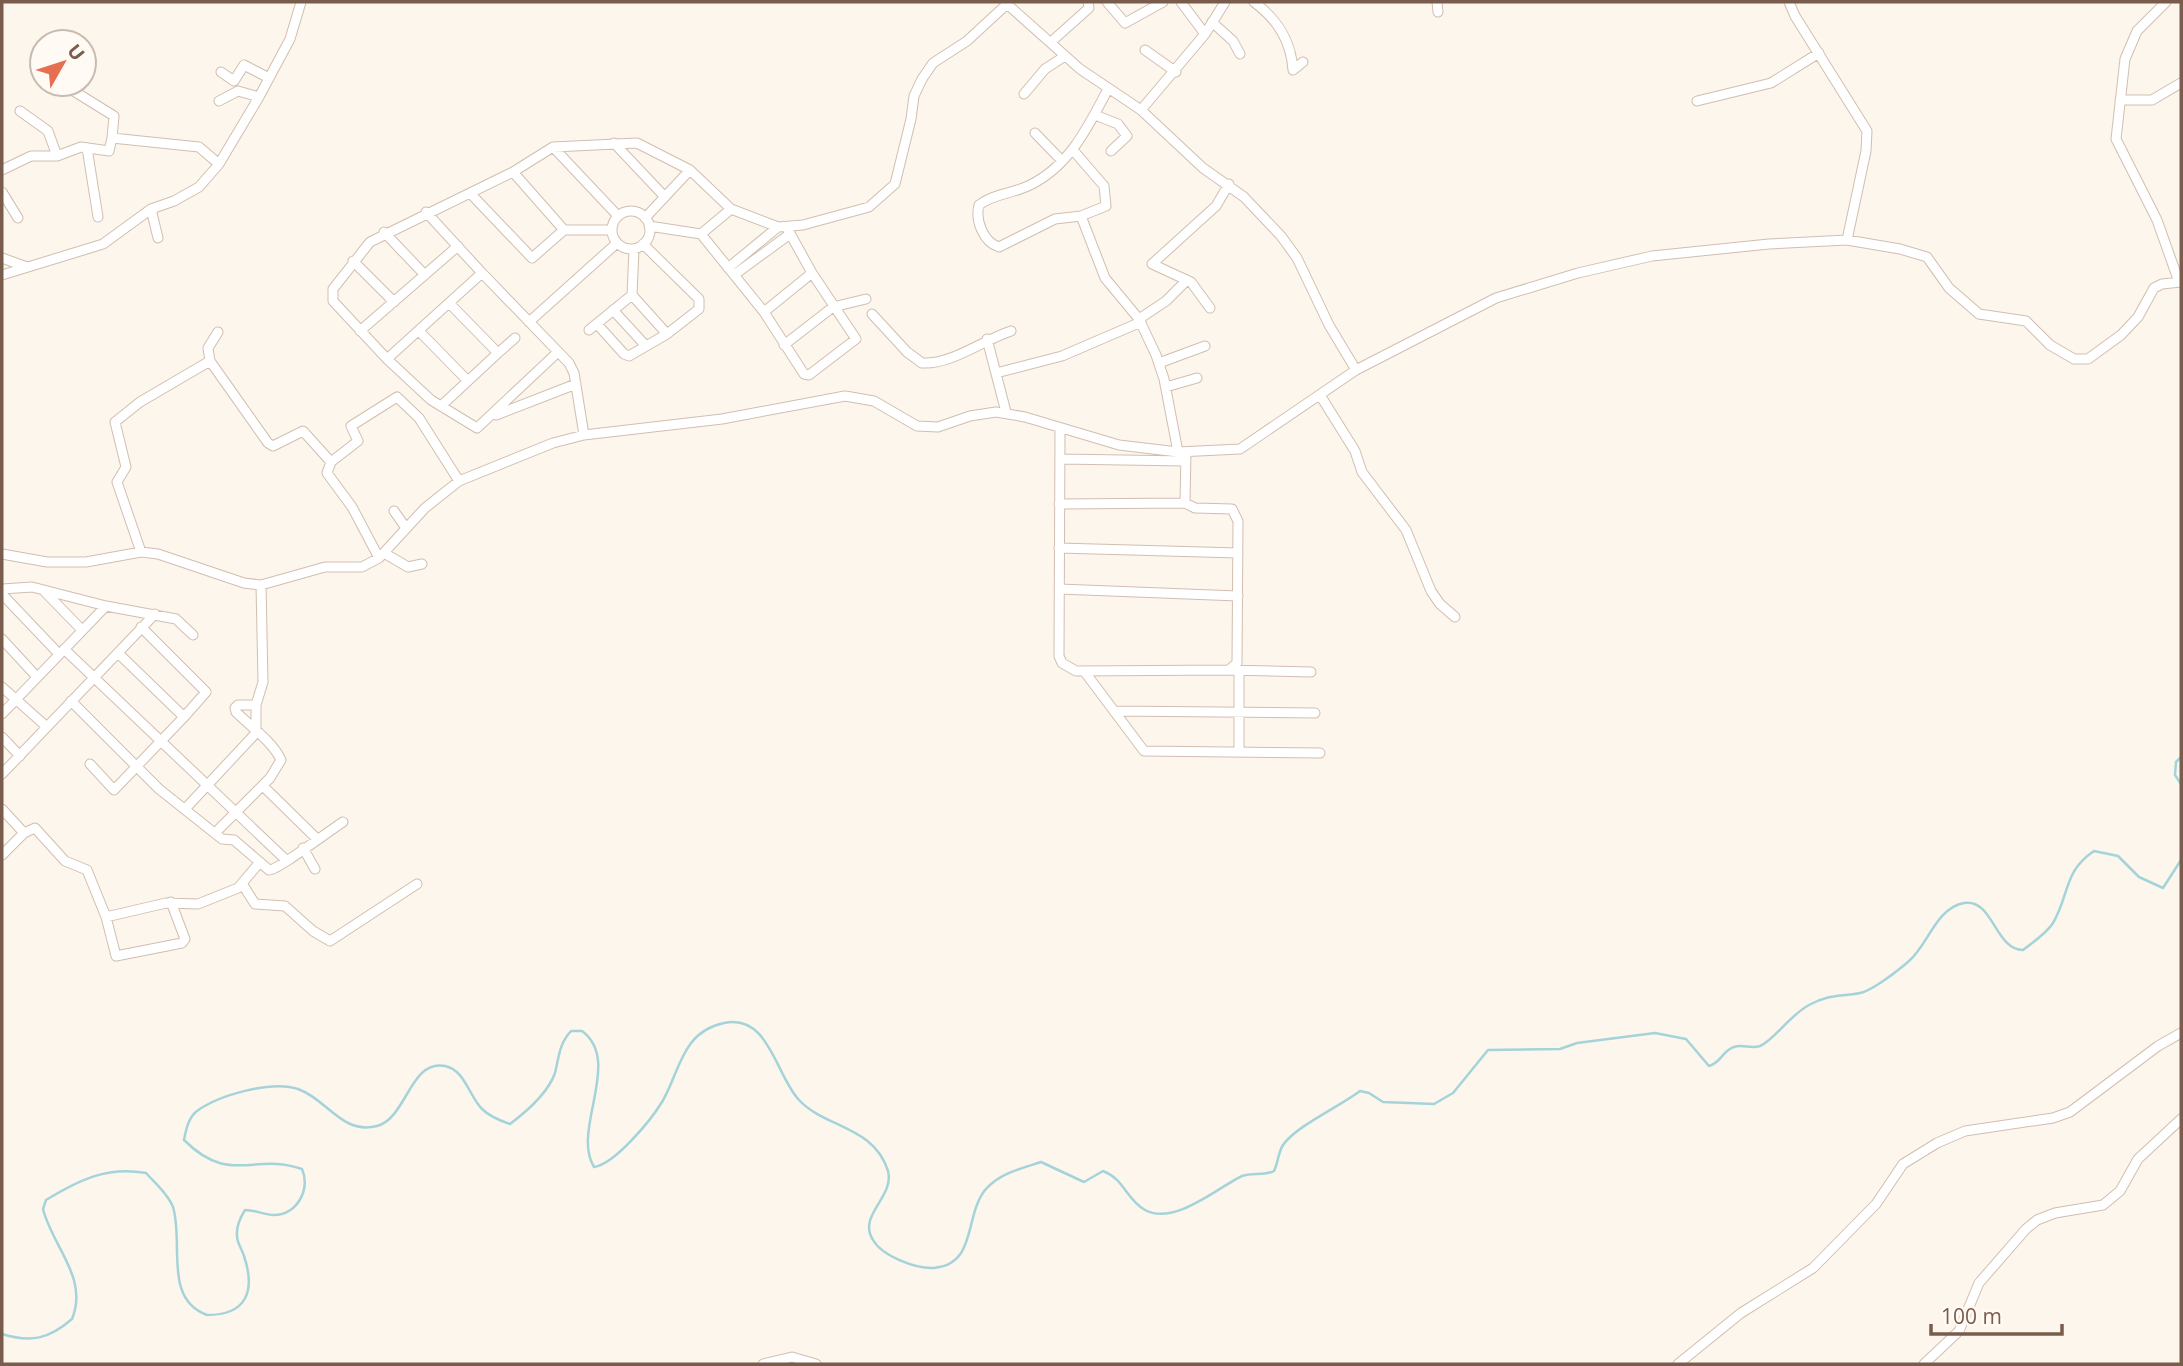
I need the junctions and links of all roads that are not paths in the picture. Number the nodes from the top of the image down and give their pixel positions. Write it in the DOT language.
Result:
graph roads {
  1 [pos="301,2"];
  2 [pos="1088,2"];
  3 [pos="1107,2"];
  4 [pos="1163,2"];
  5 [pos="1181,2"];
  6 [pos="1254,2"];
  7 [pos="1789,2"];
  8 [pos="2166,2"];
  9 [pos="1222,3"];
  10 [pos="1212,22"];
  11 [pos="1205,34"];
  12 [pos="1051,42"];
  13 [pos="1145,50"];
  14 [pos="1819,53"];
  15 [pos="1240,54"];
  16 [pos="1065,56"];
  17 [pos="1303,62"];
  18 [pos="221,72"];
  19 [pos="1176,72"];
  20 [pos="269,78"];
  21 [pos="2181,83"];
  22 [pos="1108,89"];
  23 [pos="1024,94"];
  24 [pos="259,97"];
  25 [pos="85,98"];
  26 [pos="2120,100"];
  27 [pos="219,101"];
  28 [pos="1697,101"];
  29 [pos="1141,110"];
  30 [pos="20,111"];
  31 [pos="1095,115"];
  32 [pos="1035,133"];
  33 [pos="112,138"];
  34 [pos="614,143"];
  35 [pos="553,147"];
  36 [pos="88,148"];
  37 [pos="1073,150"];
  38 [pos="1111,150"];
  39 [pos="57,156"];
  40 [pos="1062,160"];
  41 [pos="219,163"];
  42 [pos="2,170"];
  43 [pos="690,170"];
  44 [pos="513,172"];
  45 [pos="1229,184"];
  46 [pos="2,192"];
  47 [pos="470,193"];
  48 [pos="664,197"];
  49 [pos="151,209"];
  50 [pos="731,209"];
  51 [pos="426,212"];
  52 [pos="618,216"];
  53 [pos="1081,216"];
  54 [pos="98,217"];
  55 [pos="18,218"];
  56 [pos="647,222"];
  57 [pos="785,229"];
  58 [pos="564,230"];
  59 [pos="612,230"];
  60 [pos="384,232"];
  61 [pos="701,234"];
  62 [pos="158,238"];
  63 [pos="1847,240"];
  64 [pos="617,243"];
  65 [pos="458,247"];
  66 [pos="638,247"];
  67 [pos="2,258"];
  68 [pos="353,261"];
  69 [pos="27,267"];
  70 [pos="731,271"];
  71 [pos="482,273"];
  72 [pos="812,273"];
  73 [pos="424,274"];
  74 [pos="2,275"];
  75 [pos="1187,280"];
  76 [pos="2180,282"];
  77 [pos="632,295"];
  78 [pos="866,299"];
  79 [pos="394,302"];
  80 [pos="449,303"];
  81 [pos="833,307"];
  82 [pos="1210,308"];
  83 [pos="613,310"];
  84 [pos="764,312"];
  85 [pos="872,314"];
  86 [pos="1140,320"];
  87 [pos="529,322"];
  88 [pos="360,331"];
  89 [pos="419,331"];
  90 [pos="1011,331"];
  91 [pos="218,332"];
  92 [pos="667,334"];
  93 [pos="515,338"];
  94 [pos="987,339"];
  95 [pos="783,345"];
  96 [pos="646,346"];
  97 [pos="1205,346"];
  98 [pos="558,352"];
  99 [pos="498,353"];
  100 [pos="387,359"];
  101 [pos="210,361"];
  102 [pos="1159,363"];
  103 [pos="1356,370"];
  104 [pos="996,373"];
  105 [pos="1197,378"];
  106 [pos="468,381"];
  107 [pos="576,384"];
  108 [pos="1166,387"];
  109 [pos="1320,395"];
  110 [pos="441,406"];
  111 [pos="1006,412"];
  112 [pos="492,416"];
  113 [pos="1060,429"];
  114 [pos="584,435"];
  115 [pos="1183,455"];
  116 [pos="1060,459"];
  117 [pos="331,463"];
  118 [pos="459,481"];
  119 [pos="1185,503"];
  120 [pos="1059,504"];
  121 [pos="394,511"];
  122 [pos="406,527"];
  123 [pos="1059,548"];
  124 [pos="141,552"];
  125 [pos="1238,553"];
  126 [pos="2,554"];
  127 [pos="381,555"];
  128 [pos="422,564"];
  129 [pos="261,585"];
  130 [pos="2,589"];
  131 [pos="1059,589"];
  132 [pos="44,590"];
  133 [pos="2,594"];
  134 [pos="1238,596"];
  135 [pos="106,606"];
  136 [pos="155,614"];
  137 [pos="1455,617"];
  138 [pos="141,628"];
  139 [pos="82,630"];
  140 [pos="193,635"];
  141 [pos="2,639"];
  142 [pos="62,652"];
  143 [pos="118,653"];
  144 [pos="1084,671"];
  145 [pos="1234,671"];
  146 [pos="1311,672"];
  147 [pos="37,677"];
  148 [pos="94,677"];
  149 [pos="2,687"];
  150 [pos="16,699"];
  151 [pos="72,701"];
  152 [pos="256,705"];
  153 [pos="1114,711"];
  154 [pos="1239,712"];
  155 [pos="1315,713"];
  156 [pos="2,714"];
  157 [pos="184,717"];
  158 [pos="47,727"];
  159 [pos="257,733"];
  160 [pos="2,737"];
  161 [pos="161,741"];
  162 [pos="1239,752"];
  163 [pos="1320,754"];
  164 [pos="20,756"];
  165 [pos="90,764"];
  166 [pos="136,766"];
  167 [pos="2,774"];
  168 [pos="208,786"];
  169 [pos="263,786"];
  170 [pos="2,808"];
  171 [pos="185,809"];
  172 [pos="236,813"];
  173 [pos="343,822"];
  174 [pos="219,829"];
  175 [pos="24,833"];
  176 [pos="317,839"];
  177 [pos="303,848"];
  178 [pos="2,855"];
  179 [pos="286,861"];
  180 [pos="260,862"];
  181 [pos="315,870"];
  182 [pos="417,884"];
  183 [pos="243,885"];
  184 [pos="171,902"];
  185 [pos="106,917"];
  186 [pos="2181,1033"];
  187 [pos="2181,1119"];
  188 [pos="763,1364"];
  189 [pos="816,1364"];
  190 [pos="1678,1364"];
  191 [pos="1924,1364"];
  1 -- 20 [label="street"];
  2 -- 12 [label="street"];
  3 -- 4 [label="street"];
  5 -- 11 [label="street"];
  6 -- 17 [label="street"];
  7 -- 14 [label="street"];
  8 -- 26 [label="street"];
  9 -- 10 [label="street"];
  10 -- 11 [label="street"];
  10 -- 15 [label="street"];
  11 -- 19 [label="street"];
  12 -- 16 [label="street"];
  12 -- 57 [label="street"];
  13 -- 19 [label="street"];
  14 -- 28 [label="street"];
  14 -- 63 [label="street"];
  16 -- 22 [label="street"];
  16 -- 23 [label="street"];
  18 -- 20 [label="street"];
  19 -- 29 [label="street"];
  20 -- 24 [label="street"];
  21 -- 26 [label="street"];
  22 -- 29 [label="street"];
  22 -- 31 [label="street"];
  24 -- 27 [label="street"];
  24 -- 41 [label="street"];
  25 -- 33 [label="street"];
  26 -- 76 [label="street"];
  29 -- 45 [label="street"];
  30 -- 39 [label="street"];
  31 -- 37 [label="street"];
  31 -- 38 [label="street"];
  32 -- 40 [label="street"];
  33 -- 36 [label="street"];
  33 -- 41 [label="street"];
  34 -- 35 [label="street"];
  34 -- 43 [label="street"];
  34 -- 48 [label="street"];
  35 -- 44 [label="street"];
  35 -- 52 [label="street"];
  36 -- 39 [label="street"];
  36 -- 54 [label="street"];
  37 -- 40 [label="street"];
  37 -- 53 [label="street"];
  39 -- 42 [label="street"];
  40 -- 53 [label="street"];
  41 -- 49 [label="street"];
  43 -- 48 [label="street"];
  43 -- 50 [label="street"];
  44 -- 47 [label="street"];
  44 -- 58 [label="street"];
  45 -- 75 [label="street"];
  45 -- 103 [label="street"];
  46 -- 55 [label="street"];
  47 -- 51 [label="street"];
  47 -- 58 [label="street"];
  48 -- 56 [label="street"];
  49 -- 62 [label="street"];
  49 -- 69 [label="street"];
  50 -- 57 [label="street"];
  50 -- 61 [label="street"];
  51 -- 60 [label="street"];
  51 -- 65 [label="street"];
  52 -- 56 [label="street"];
  52 -- 59 [label="street"];
  53 -- 86 [label="street"];
  56 -- 61 [label="street"];
  56 -- 66 [label="street"];
  57 -- 70 [label="street"];
  57 -- 70 [label="street"];
  57 -- 72 [label="street"];
  58 -- 59 [label="street"];
  59 -- 64 [label="street"];
  60 -- 68 [label="street"];
  60 -- 73 [label="street"];
  61 -- 70 [label="street"];
  63 -- 76 [label="street"];
  63 -- 103 [label="street"];
  64 -- 66 [label="street"];
  64 -- 87 [label="street"];
  65 -- 71 [label="street"];
  65 -- 73 [label="street"];
  66 -- 77 [label="street"];
  66 -- 92 [label="street"];
  67 -- 69 [label="street"];
  68 -- 79 [label="street"];
  68 -- 88 [label="street"];
  69 -- 74 [label="street"];
  70 -- 84 [label="street"];
  71 -- 80 [label="street"];
  71 -- 87 [label="street"];
  72 -- 81 [label="street"];
  72 -- 84 [label="street"];
  73 -- 79 [label="street"];
  75 -- 82 [label="street"];
  75 -- 86 [label="street"];
  77 -- 83 [label="street"];
  77 -- 92 [label="street"];
  78 -- 81 [label="street"];
  79 -- 88 [label="street"];
  80 -- 89 [label="street"];
  80 -- 99 [label="street"];
  81 -- 95 [label="street"];
  81 -- 95 [label="street"];
  83 -- 96 [label="street"];
  83 -- 96 [label="street"];
  84 -- 95 [label="street"];
  85 -- 94 [label="street"];
  86 -- 102 [label="street"];
  86 -- 104 [label="street"];
  87 -- 98 [label="street"];
  88 -- 100 [label="street"];
  89 -- 100 [label="street"];
  89 -- 106 [label="street"];
  90 -- 94 [label="street"];
  91 -- 101 [label="street"];
  92 -- 96 [label="street"];
  93 -- 99 [label="street"];
  94 -- 104 [label="street"];
  97 -- 102 [label="street"];
  98 -- 107 [label="street"];
  98 -- 112 [label="street"];
  99 -- 106 [label="street"];
  100 -- 110 [label="street"];
  101 -- 117 [label="street"];
  101 -- 124 [label="street"];
  102 -- 108 [label="street"];
  103 -- 109 [label="street"];
  104 -- 111 [label="street"];
  105 -- 108 [label="street"];
  106 -- 110 [label="street"];
  107 -- 112 [label="street"];
  107 -- 114 [label="street"];
  108 -- 115 [label="street"];
  109 -- 115 [label="street"];
  109 -- 137 [label="street"];
  110 -- 112 [label="street"];
  111 -- 113 [label="street"];
  111 -- 114 [label="street"];
  113 -- 115 [label="street"];
  113 -- 116 [label="street"];
  114 -- 118 [label="street"];
  115 -- 116 [label="street"];
  115 -- 119 [label="street"];
  116 -- 120 [label="street"];
  117 -- 118 [label="street"];
  117 -- 127 [label="street"];
  118 -- 122 [label="street"];
  119 -- 120 [label="street"];
  119 -- 125 [label="street"];
  120 -- 123 [label="street"];
  121 -- 122 [label="street"];
  122 -- 127 [label="street"];
  123 -- 125 [label="street"];
  123 -- 131 [label="street"];
  124 -- 126 [label="street"];
  124 -- 129 [label="street"];
  125 -- 134 [label="street"];
  127 -- 128 [label="street"];
  127 -- 129 [label="street"];
  129 -- 152 [label="street"];
  130 -- 132 [label="street"];
  131 -- 134 [label="street"];
  131 -- 144 [label="street"];
  132 -- 135 [label="street"];
  132 -- 139 [label="street"];
  133 -- 142 [label="street"];
  134 -- 145 [label="street"];
  135 -- 136 [label="street"];
  135 -- 139 [label="street"];
  136 -- 138 [label="street"];
  136 -- 140 [label="street"];
  138 -- 143 [label="street"];
  138 -- 157 [label="street"];
  139 -- 142 [label="street"];
  141 -- 147 [label="street"];
  142 -- 147 [label="street"];
  142 -- 148 [label="street"];
  143 -- 148 [label="street"];
  143 -- 157 [label="street"];
  144 -- 145 [label="street"];
  144 -- 153 [label="street"];
  145 -- 146 [label="street"];
  145 -- 154 [label="street"];
  147 -- 150 [label="street"];
  148 -- 151 [label="street"];
  148 -- 161 [label="street"];
  149 -- 150 [label="street"];
  150 -- 156 [label="street"];
  150 -- 158 [label="street"];
  151 -- 158 [label="street"];
  151 -- 166 [label="street"];
  152 -- 159 [label="street"];
  152 -- 159 [label="street"];
  153 -- 154 [label="street"];
  153 -- 162 [label="street"];
  154 -- 155 [label="street"];
  154 -- 162 [label="street"];
  157 -- 161 [label="street"];
  158 -- 164 [label="street"];
  159 -- 168 [label="street"];
  159 -- 169 [label="street"];
  160 -- 164 [label="street"];
  161 -- 166 [label="street"];
  161 -- 168 [label="street"];
  162 -- 163 [label="street"];
  164 -- 167 [label="street"];
  165 -- 166 [label="street"];
  166 -- 171 [label="street"];
  168 -- 171 [label="street"];
  168 -- 172 [label="street"];
  169 -- 172 [label="street"];
  169 -- 176 [label="street"];
  170 -- 175 [label="street"];
  171 -- 180 [label="street"];
  172 -- 174 [label="street"];
  172 -- 179 [label="street"];
  173 -- 176 [label="street"];
  175 -- 178 [label="street"];
  175 -- 185 [label="street"];
  176 -- 177 [label="street"];
  177 -- 179 [label="street"];
  177 -- 181 [label="street"];
  179 -- 180 [label="street"];
  180 -- 183 [label="street"];
  182 -- 183 [label="street"];
  183 -- 184 [label="street"];
  184 -- 185 [label="street"];
  184 -- 185 [label="street"];
  186 -- 190 [label="street"];
  187 -- 191 [label="street"];
  188 -- 189 [label="street"];
}
